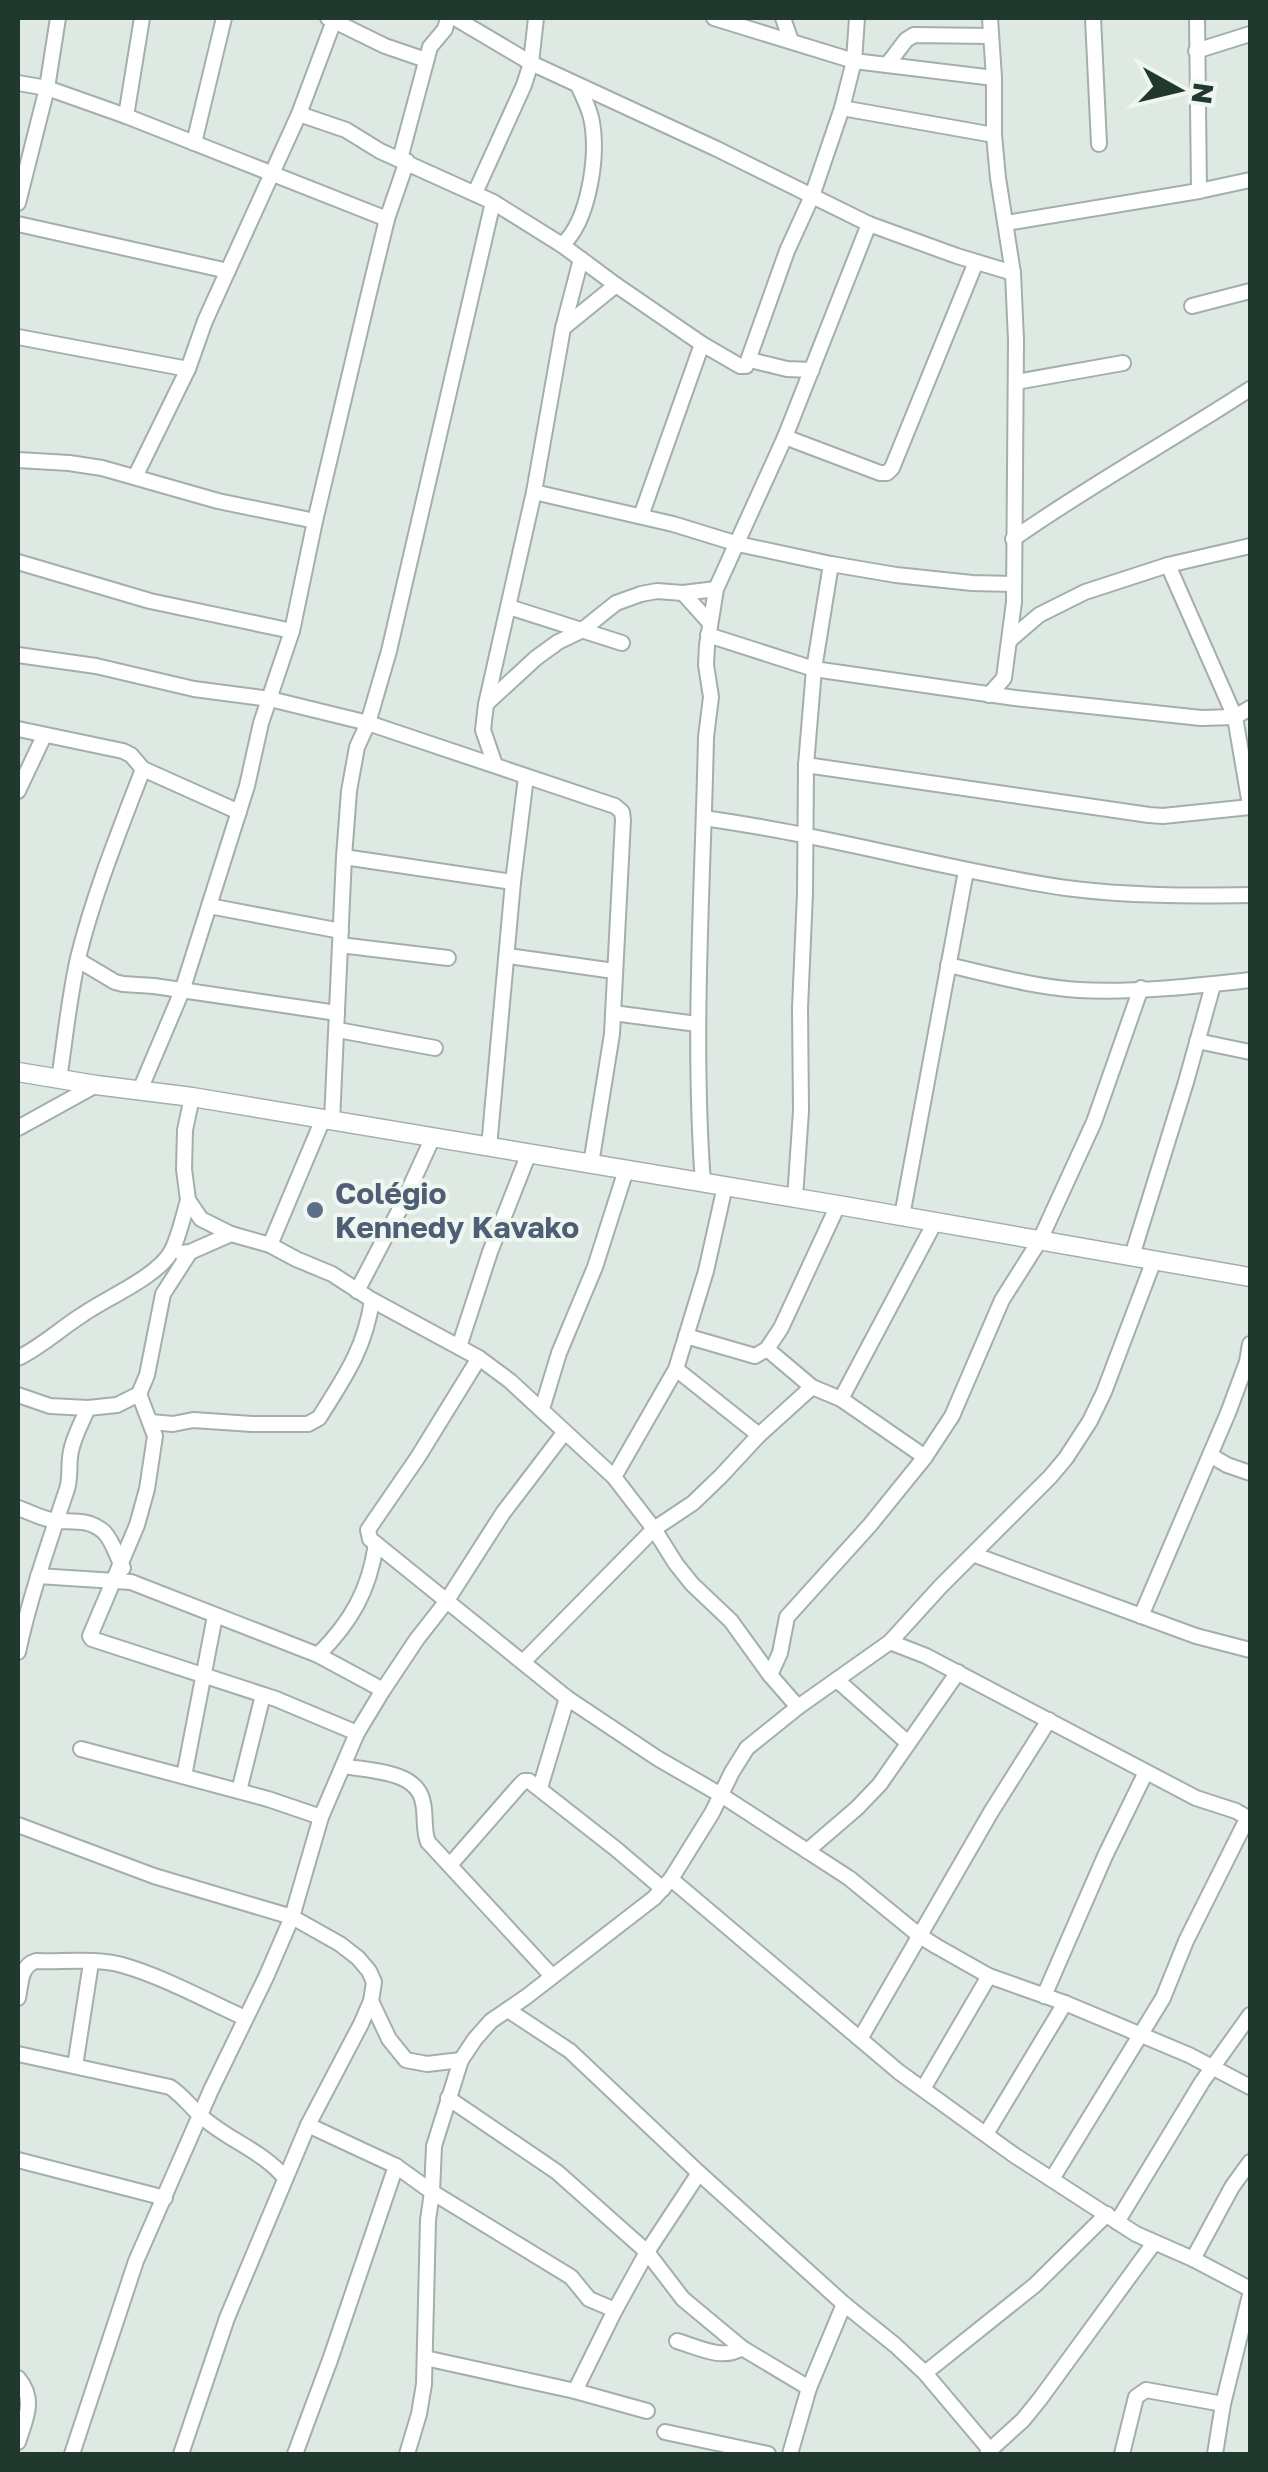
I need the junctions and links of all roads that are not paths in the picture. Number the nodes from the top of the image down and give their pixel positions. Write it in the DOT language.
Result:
graph roads {
  1 [pos="58,18"];
  2 [pos="142,18"];
  3 [pos="224,18"];
  4 [pos="332,18"];
  5 [pos="452,18"];
  6 [pos="536,18"];
  7 [pos="714,18"];
  8 [pos="783,18"];
  9 [pos="857,18"];
  10 [pos="990,18"];
  11 [pos="1093,18"];
  12 [pos="1197,18"];
  13 [pos="761,24"];
  14 [pos="1250,34"];
  15 [pos="990,36"];
  16 [pos="790,41"];
  17 [pos="1196,51"];
  18 [pos="426,60"];
  19 [pos="854,61"];
  20 [pos="531,63"];
  21 [pos="887,64"];
  22 [pos="994,78"];
  23 [pos="18,83"];
  24 [pos="578,85"];
  25 [pos="47,88"];
  26 [pos="842,108"];
  27 [pos="299,114"];
  28 [pos="126,116"];
  29 [pos="994,135"];
  30 [pos="194,143"];
  31 [pos="1099,144"];
  32 [pos="404,160"];
  33 [pos="272,174"];
  34 [pos="1250,180"];
  35 [pos="1199,191"];
  36 [pos="475,193"];
  37 [pos="812,196"];
  38 [pos="494,202"];
  39 [pos="18,203"];
  40 [pos="387,220"];
  41 [pos="1006,222"];
  42 [pos="18,224"];
  43 [pos="869,224"];
  44 [pos="562,245"];
  45 [pos="581,259"];
  46 [pos="976,262"];
  47 [pos="228,272"];
  48 [pos="1013,273"];
  49 [pos="616,285"];
  50 [pos="1250,292"];
  51 [pos="1192,306"];
  52 [pos="562,328"];
  53 [pos="18,337"];
  54 [pos="702,344"];
  55 [pos="750,360"];
  56 [pos="1123,363"];
  57 [pos="188,369"];
  58 [pos="812,370"];
  59 [pos="1016,382"];
  60 [pos="1250,393"];
  61 [pos="786,437"];
  62 [pos="18,460"];
  63 [pos="135,478"];
  64 [pos="534,492"];
  65 [pos="642,516"];
  66 [pos="315,521"];
  67 [pos="1013,539"];
  68 [pos="738,544"];
  69 [pos="1250,546"];
  70 [pos="18,562"];
  71 [pos="831,564"];
  72 [pos="1168,565"];
  73 [pos="1014,584"];
  74 [pos="716,589"];
  75 [pos="683,593"];
  76 [pos="509,608"];
  77 [pos="709,629"];
  78 [pos="292,631"];
  79 [pos="581,631"];
  80 [pos="1010,640"];
  81 [pos="622,643"];
  82 [pos="18,655"];
  83 [pos="814,669"];
  84 [pos="1004,678"];
  85 [pos="989,694"];
  86 [pos="270,698"];
  87 [pos="1014,698"];
  88 [pos="486,704"];
  89 [pos="1250,708"];
  90 [pos="1235,716"];
  91 [pos="368,724"];
  92 [pos="18,729"];
  93 [pos="483,730"];
  94 [pos="44,736"];
  95 [pos="460,754"];
  96 [pos="806,765"];
  97 [pos="495,766"];
  98 [pos="142,769"];
  99 [pos="526,777"];
  100 [pos="18,790"];
  101 [pos="1250,806"];
  102 [pos="239,812"];
  103 [pos="704,818"];
  104 [pos="805,835"];
  105 [pos="344,857"];
  106 [pos="966,871"];
  107 [pos="513,882"];
  108 [pos="1250,895"];
  109 [pos="208,906"];
  110 [pos="340,938"];
  111 [pos="508,956"];
  112 [pos="448,958"];
  113 [pos="78,960"];
  114 [pos="948,965"];
  115 [pos="614,971"];
  116 [pos="1250,980"];
  117 [pos="1212,985"];
  118 [pos="1140,988"];
  119 [pos="182,991"];
  120 [pos="337,1013"];
  121 [pos="613,1013"];
  122 [pos="697,1024"];
  123 [pos="338,1030"];
  124 [pos="1197,1041"];
  125 [pos="435,1048"];
  126 [pos="1250,1052"];
  127 [pos="18,1072"];
  128 [pos="60,1080"];
  129 [pos="96,1085"];
  130 [pos="140,1090"];
  131 [pos="192,1097"];
  132 [pos="328,1120"];
  133 [pos="18,1128"];
  134 [pos="433,1137"];
  135 [pos="490,1147"];
  136 [pos="529,1154"];
  137 [pos="591,1164"];
  138 [pos="626,1170"];
  139 [pos="703,1182"];
  140 [pos="724,1186"];
  141 [pos="794,1198"];
  142 [pos="188,1200"];
  143 [pos="838,1204"];
  144 [pos="902,1216"];
  145 [pos="935,1222"];
  146 [pos="231,1234"];
  147 [pos="1040,1240"];
  148 [pos="270,1245"];
  149 [pos="190,1252"];
  150 [pos="170,1255"];
  151 [pos="1132,1256"];
  152 [pos="1154,1260"];
  153 [pos="1250,1277"];
  154 [pos="357,1291"];
  155 [pos="372,1300"];
  156 [pos="686,1336"];
  157 [pos="1250,1344"];
  158 [pos="459,1347"];
  159 [pos="767,1350"];
  160 [pos="18,1358"];
  161 [pos="478,1358"];
  162 [pos="1249,1362"];
  163 [pos="676,1369"];
  164 [pos="812,1387"];
  165 [pos="138,1394"];
  166 [pos="18,1395"];
  167 [pos="841,1399"];
  168 [pos="88,1408"];
  169 [pos="542,1409"];
  170 [pos="153,1429"];
  171 [pos="564,1433"];
  172 [pos="759,1435"];
  173 [pos="1210,1455"];
  174 [pos="924,1457"];
  175 [pos="1250,1473"];
  176 [pos="614,1477"];
  177 [pos="18,1508"];
  178 [pos="54,1521"];
  179 [pos="654,1529"];
  180 [pos="376,1544"];
  181 [pos="975,1555"];
  182 [pos="121,1564"];
  183 [pos="38,1576"];
  184 [pos="114,1580"];
  185 [pos="132,1582"];
  186 [pos="446,1602"];
  187 [pos="216,1616"];
  188 [pos="1141,1616"];
  189 [pos="21,1619"];
  190 [pos="890,1642"];
  191 [pos="1250,1650"];
  192 [pos="18,1652"];
  193 [pos="318,1656"];
  194 [pos="522,1662"];
  195 [pos="958,1672"];
  196 [pos="770,1675"];
  197 [pos="204,1677"];
  198 [pos="836,1680"];
  199 [pos="383,1690"];
  200 [pos="263,1695"];
  201 [pos="567,1698"];
  202 [pos="798,1708"];
  203 [pos="1049,1720"];
  204 [pos="357,1734"];
  205 [pos="908,1743"];
  206 [pos="81,1748"];
  207 [pos="343,1766"];
  208 [pos="1146,1772"];
  209 [pos="184,1776"];
  210 [pos="540,1788"];
  211 [pos="239,1792"];
  212 [pos="721,1795"];
  213 [pos="321,1817"];
  214 [pos="1249,1818"];
  215 [pos="18,1825"];
  216 [pos="807,1851"];
  217 [pos="450,1865"];
  218 [pos="667,1884"];
  219 [pos="292,1917"];
  220 [pos="920,1936"];
  221 [pos="91,1963"];
  222 [pos="552,1976"];
  223 [pos="990,1976"];
  224 [pos="1044,1996"];
  225 [pos="18,1998"];
  226 [pos="370,2001"];
  227 [pos="1065,2002"];
  228 [pos="508,2010"];
  229 [pos="1250,2015"];
  230 [pos="245,2018"];
  231 [pos="1140,2035"];
  232 [pos="860,2039"];
  233 [pos="18,2054"];
  234 [pos="461,2060"];
  235 [pos="75,2066"];
  236 [pos="1213,2066"];
  237 [pos="1250,2086"];
  238 [pos="923,2089"];
  239 [pos="448,2098"];
  240 [pos="200,2115"];
  241 [pos="308,2125"];
  242 [pos="986,2134"];
  243 [pos="18,2160"];
  244 [pos="1250,2162"];
  245 [pos="396,2166"];
  246 [pos="699,2173"];
  247 [pos="285,2178"];
  248 [pos="1052,2179"];
  249 [pos="432,2192"];
  250 [pos="165,2198"];
  251 [pos="1112,2218"];
  252 [pos="1154,2243"];
  253 [pos="647,2252"];
  254 [pos="1193,2259"];
  255 [pos="1250,2292"];
  256 [pos="844,2304"];
  257 [pos="615,2310"];
  258 [pos="677,2341"];
  259 [pos="742,2348"];
  260 [pos="425,2358"];
  261 [pos="925,2373"];
  262 [pos="18,2378"];
  263 [pos="808,2388"];
  264 [pos="575,2390"];
  265 [pos="1223,2404"];
  266 [pos="647,2410"];
  267 [pos="665,2432"];
  268 [pos="18,2442"];
  269 [pos="989,2452"];
  270 [pos="72,2454"];
  271 [pos="181,2454"];
  272 [pos="295,2454"];
  273 [pos="406,2454"];
  274 [pos="768,2454"];
  275 [pos="790,2454"];
  276 [pos="1122,2454"];
  277 [pos="1215,2454"];
  1 -- 25 [label="street"];
  2 -- 28 [label="street"];
  3 -- 30 [label="street"];
  4 -- 18 [label="street"];
  4 -- 27 [label="street"];
  5 -- 18 [label="street"];
  5 -- 20 [label="street"];
  6 -- 20 [label="street"];
  7 -- 13 [label="street"];
  8 -- 16 [label="street"];
  9 -- 19 [label="street"];
  10 -- 15 [label="street"];
  11 -- 31 [label="street"];
  12 -- 17 [label="street"];
  13 -- 16 [label="street"];
  14 -- 17 [label="street"];
  15 -- 21 [label="street"];
  15 -- 22 [label="street"];
  16 -- 19 [label="street"];
  17 -- 35 [label="street"];
  18 -- 32 [label="street"];
  19 -- 21 [label="street"];
  19 -- 26 [label="street"];
  20 -- 24 [label="street"];
  20 -- 36 [label="street"];
  21 -- 22 [label="street"];
  22 -- 29 [label="street"];
  23 -- 25 [label="street"];
  24 -- 37 [label="street"];
  24 -- 44 [label="street"];
  25 -- 28 [label="street"];
  25 -- 39 [label="street"];
  26 -- 29 [label="street"];
  26 -- 37 [label="street"];
  27 -- 32 [label="street"];
  27 -- 33 [label="street"];
  28 -- 30 [label="street"];
  29 -- 41 [label="street"];
  30 -- 33 [label="street"];
  32 -- 36 [label="street"];
  32 -- 40 [label="street"];
  33 -- 40 [label="street"];
  33 -- 47 [label="street"];
  34 -- 35 [label="street"];
  35 -- 41 [label="street"];
  36 -- 38 [label="street"];
  37 -- 43 [label="street"];
  37 -- 55 [label="street"];
  38 -- 44 [label="street"];
  38 -- 91 [label="street"];
  40 -- 66 [label="street"];
  41 -- 48 [label="street"];
  42 -- 47 [label="street"];
  43 -- 46 [label="street"];
  43 -- 58 [label="street"];
  44 -- 45 [label="street"];
  45 -- 49 [label="street"];
  45 -- 52 [label="street"];
  46 -- 48 [label="street"];
  46 -- 61 [label="street"];
  47 -- 57 [label="street"];
  48 -- 59 [label="street"];
  49 -- 52 [label="street"];
  49 -- 54 [label="street"];
  50 -- 51 [label="street"];
  52 -- 64 [label="street"];
  53 -- 57 [label="street"];
  54 -- 55 [label="street"];
  54 -- 65 [label="street"];
  55 -- 58 [label="street"];
  56 -- 59 [label="street"];
  57 -- 63 [label="street"];
  58 -- 61 [label="street"];
  59 -- 67 [label="street"];
  60 -- 67 [label="street"];
  61 -- 68 [label="street"];
  62 -- 63 [label="street"];
  63 -- 66 [label="street"];
  64 -- 65 [label="street"];
  64 -- 76 [label="street"];
  65 -- 68 [label="street"];
  66 -- 78 [label="street"];
  67 -- 73 [label="street"];
  68 -- 71 [label="street"];
  68 -- 74 [label="street"];
  69 -- 72 [label="street"];
  70 -- 78 [label="street"];
  71 -- 73 [label="street"];
  71 -- 83 [label="street"];
  72 -- 80 [label="street"];
  72 -- 90 [label="street"];
  73 -- 80 [label="street"];
  74 -- 75 [label="street"];
  74 -- 77 [label="street"];
  75 -- 77 [label="street"];
  75 -- 79 [label="street"];
  76 -- 79 [label="street"];
  76 -- 88 [label="street"];
  77 -- 83 [label="street"];
  77 -- 103 [label="street"];
  78 -- 86 [label="street"];
  79 -- 81 [label="street"];
  79 -- 88 [label="street"];
  80 -- 84 [label="street"];
  82 -- 86 [label="street"];
  83 -- 85 [label="street"];
  83 -- 96 [label="street"];
  84 -- 85 [label="street"];
  84 -- 87 [label="street"];
  85 -- 87 [label="street"];
  86 -- 91 [label="street"];
  86 -- 102 [label="street"];
  87 -- 90 [label="street"];
  88 -- 93 [label="street"];
  89 -- 90 [label="street"];
  90 -- 101 [label="street"];
  91 -- 95 [label="street"];
  91 -- 105 [label="street"];
  92 -- 94 [label="street"];
  93 -- 95 [label="street"];
  93 -- 97 [label="street"];
  94 -- 98 [label="street"];
  94 -- 100 [label="street"];
  95 -- 97 [label="street"];
  96 -- 101 [label="street"];
  96 -- 104 [label="street"];
  97 -- 99 [label="street"];
  98 -- 102 [label="street"];
  98 -- 113 [label="street"];
  99 -- 107 [label="street"];
  99 -- 115 [label="street"];
  102 -- 109 [label="street"];
  103 -- 104 [label="street"];
  103 -- 122 [label="street"];
  104 -- 106 [label="street"];
  104 -- 141 [label="street"];
  105 -- 107 [label="street"];
  105 -- 110 [label="street"];
  106 -- 108 [label="street"];
  106 -- 114 [label="street"];
  107 -- 111 [label="street"];
  109 -- 110 [label="street"];
  109 -- 119 [label="street"];
  110 -- 112 [label="street"];
  110 -- 120 [label="street"];
  111 -- 115 [label="street"];
  111 -- 135 [label="street"];
  113 -- 119 [label="street"];
  113 -- 128 [label="street"];
  114 -- 118 [label="street"];
  114 -- 144 [label="street"];
  115 -- 121 [label="street"];
  116 -- 117 [label="street"];
  117 -- 118 [label="street"];
  117 -- 124 [label="street"];
  118 -- 147 [label="street"];
  119 -- 120 [label="street"];
  119 -- 130 [label="street"];
  120 -- 123 [label="street"];
  121 -- 122 [label="street"];
  121 -- 137 [label="street"];
  122 -- 139 [label="street"];
  123 -- 125 [label="street"];
  123 -- 132 [label="street"];
  124 -- 126 [label="street"];
  124 -- 151 [label="street"];
  127 -- 128 [label="street"];
  128 -- 129 [label="street"];
  129 -- 130 [label="street"];
  129 -- 133 [label="street"];
  130 -- 131 [label="street"];
  131 -- 132 [label="street"];
  131 -- 142 [label="street"];
  132 -- 134 [label="street"];
  132 -- 148 [label="street"];
  134 -- 135 [label="street"];
  134 -- 154 [label="street"];
  135 -- 136 [label="street"];
  136 -- 137 [label="street"];
  136 -- 158 [label="street"];
  137 -- 138 [label="street"];
  138 -- 139 [label="street"];
  138 -- 169 [label="street"];
  139 -- 140 [label="street"];
  140 -- 141 [label="street"];
  140 -- 156 [label="street"];
  141 -- 143 [label="street"];
  142 -- 146 [label="street"];
  142 -- 150 [label="street"];
  143 -- 144 [label="street"];
  143 -- 159 [label="street"];
  144 -- 145 [label="street"];
  145 -- 147 [label="street"];
  145 -- 167 [label="street"];
  146 -- 148 [label="street"];
  146 -- 149 [label="street"];
  147 -- 151 [label="street"];
  147 -- 174 [label="street"];
  148 -- 154 [label="street"];
  149 -- 150 [label="street"];
  149 -- 165 [label="street"];
  150 -- 160 [label="street"];
  151 -- 152 [label="street"];
  152 -- 153 [label="street"];
  152 -- 181 [label="street"];
  154 -- 155 [label="street"];
  155 -- 158 [label="street"];
  155 -- 170 [label="street"];
  156 -- 159 [label="street"];
  156 -- 163 [label="street"];
  157 -- 162 [label="street"];
  158 -- 161 [label="street"];
  159 -- 164 [label="street"];
  161 -- 169 [label="street"];
  161 -- 180 [label="street"];
  162 -- 173 [label="street"];
  163 -- 172 [label="street"];
  163 -- 176 [label="street"];
  164 -- 167 [label="street"];
  164 -- 172 [label="street"];
  165 -- 168 [label="street"];
  165 -- 170 [label="street"];
  166 -- 168 [label="street"];
  167 -- 174 [label="street"];
  168 -- 178 [label="street"];
  169 -- 171 [label="street"];
  170 -- 182 [label="street"];
  171 -- 176 [label="street"];
  171 -- 186 [label="street"];
  172 -- 179 [label="street"];
  173 -- 175 [label="street"];
  173 -- 188 [label="street"];
  174 -- 196 [label="street"];
  176 -- 179 [label="street"];
  177 -- 178 [label="street"];
  178 -- 182 [label="street"];
  178 -- 183 [label="street"];
  179 -- 194 [label="street"];
  179 -- 196 [label="street"];
  180 -- 186 [label="street"];
  180 -- 193 [label="street"];
  181 -- 188 [label="street"];
  181 -- 190 [label="street"];
  182 -- 184 [label="street"];
  182 -- 185 [label="street"];
  183 -- 184 [label="street"];
  183 -- 189 [label="street"];
  184 -- 185 [label="street"];
  184 -- 197 [label="street"];
  185 -- 187 [label="street"];
  186 -- 194 [label="street"];
  186 -- 199 [label="street"];
  187 -- 193 [label="street"];
  187 -- 197 [label="street"];
  188 -- 191 [label="street"];
  189 -- 192 [label="street"];
  190 -- 195 [label="street"];
  190 -- 198 [label="street"];
  193 -- 199 [label="street"];
  194 -- 201 [label="street"];
  195 -- 203 [label="street"];
  195 -- 205 [label="street"];
  196 -- 202 [label="street"];
  197 -- 200 [label="street"];
  197 -- 209 [label="street"];
  198 -- 202 [label="street"];
  198 -- 205 [label="street"];
  199 -- 204 [label="street"];
  200 -- 204 [label="street"];
  200 -- 211 [label="street"];
  201 -- 210 [label="street"];
  201 -- 212 [label="street"];
  202 -- 212 [label="street"];
  203 -- 208 [label="street"];
  203 -- 220 [label="street"];
  204 -- 207 [label="street"];
  205 -- 216 [label="street"];
  206 -- 209 [label="street"];
  207 -- 213 [label="street"];
  207 -- 217 [label="street"];
  208 -- 214 [label="street"];
  208 -- 224 [label="street"];
  209 -- 211 [label="street"];
  210 -- 217 [label="street"];
  210 -- 218 [label="street"];
  211 -- 213 [label="street"];
  212 -- 216 [label="street"];
  212 -- 218 [label="street"];
  213 -- 219 [label="street"];
  214 -- 231 [label="street"];
  215 -- 219 [label="street"];
  216 -- 220 [label="street"];
  217 -- 222 [label="street"];
  218 -- 222 [label="street"];
  218 -- 232 [label="street"];
  219 -- 226 [label="street"];
  219 -- 230 [label="street"];
  220 -- 223 [label="street"];
  220 -- 232 [label="street"];
  221 -- 225 [label="street"];
  221 -- 230 [label="street"];
  221 -- 235 [label="street"];
  222 -- 228 [label="street"];
  223 -- 224 [label="street"];
  223 -- 238 [label="street"];
  224 -- 227 [label="street"];
  226 -- 234 [label="street"];
  226 -- 241 [label="street"];
  227 -- 231 [label="street"];
  227 -- 242 [label="street"];
  228 -- 234 [label="street"];
  228 -- 246 [label="street"];
  229 -- 236 [label="street"];
  230 -- 240 [label="street"];
  231 -- 236 [label="street"];
  231 -- 248 [label="street"];
  232 -- 238 [label="street"];
  233 -- 235 [label="street"];
  234 -- 239 [label="street"];
  235 -- 240 [label="street"];
  236 -- 237 [label="street"];
  236 -- 251 [label="street"];
  238 -- 242 [label="street"];
  239 -- 249 [label="street"];
  239 -- 253 [label="street"];
  240 -- 247 [label="street"];
  240 -- 250 [label="street"];
  241 -- 245 [label="street"];
  241 -- 247 [label="street"];
  242 -- 248 [label="street"];
  243 -- 250 [label="street"];
  244 -- 254 [label="street"];
  245 -- 249 [label="street"];
  245 -- 272 [label="street"];
  246 -- 253 [label="street"];
  246 -- 256 [label="street"];
  247 -- 271 [label="street"];
  248 -- 251 [label="street"];
  249 -- 257 [label="street"];
  249 -- 260 [label="street"];
  250 -- 270 [label="street"];
  251 -- 252 [label="street"];
  251 -- 261 [label="street"];
  252 -- 254 [label="street"];
  252 -- 269 [label="street"];
  253 -- 257 [label="street"];
  253 -- 259 [label="street"];
  254 -- 255 [label="street"];
  255 -- 265 [label="street"];
  256 -- 261 [label="street"];
  256 -- 263 [label="street"];
  257 -- 264 [label="street"];
  258 -- 259 [label="street"];
  259 -- 263 [label="street"];
  260 -- 264 [label="street"];
  260 -- 273 [label="street"];
  261 -- 269 [label="street"];
  262 -- 268 [label="street"];
  263 -- 275 [label="street"];
  264 -- 266 [label="street"];
  265 -- 276 [label="street"];
  265 -- 277 [label="street"];
  267 -- 274 [label="street"];
}
